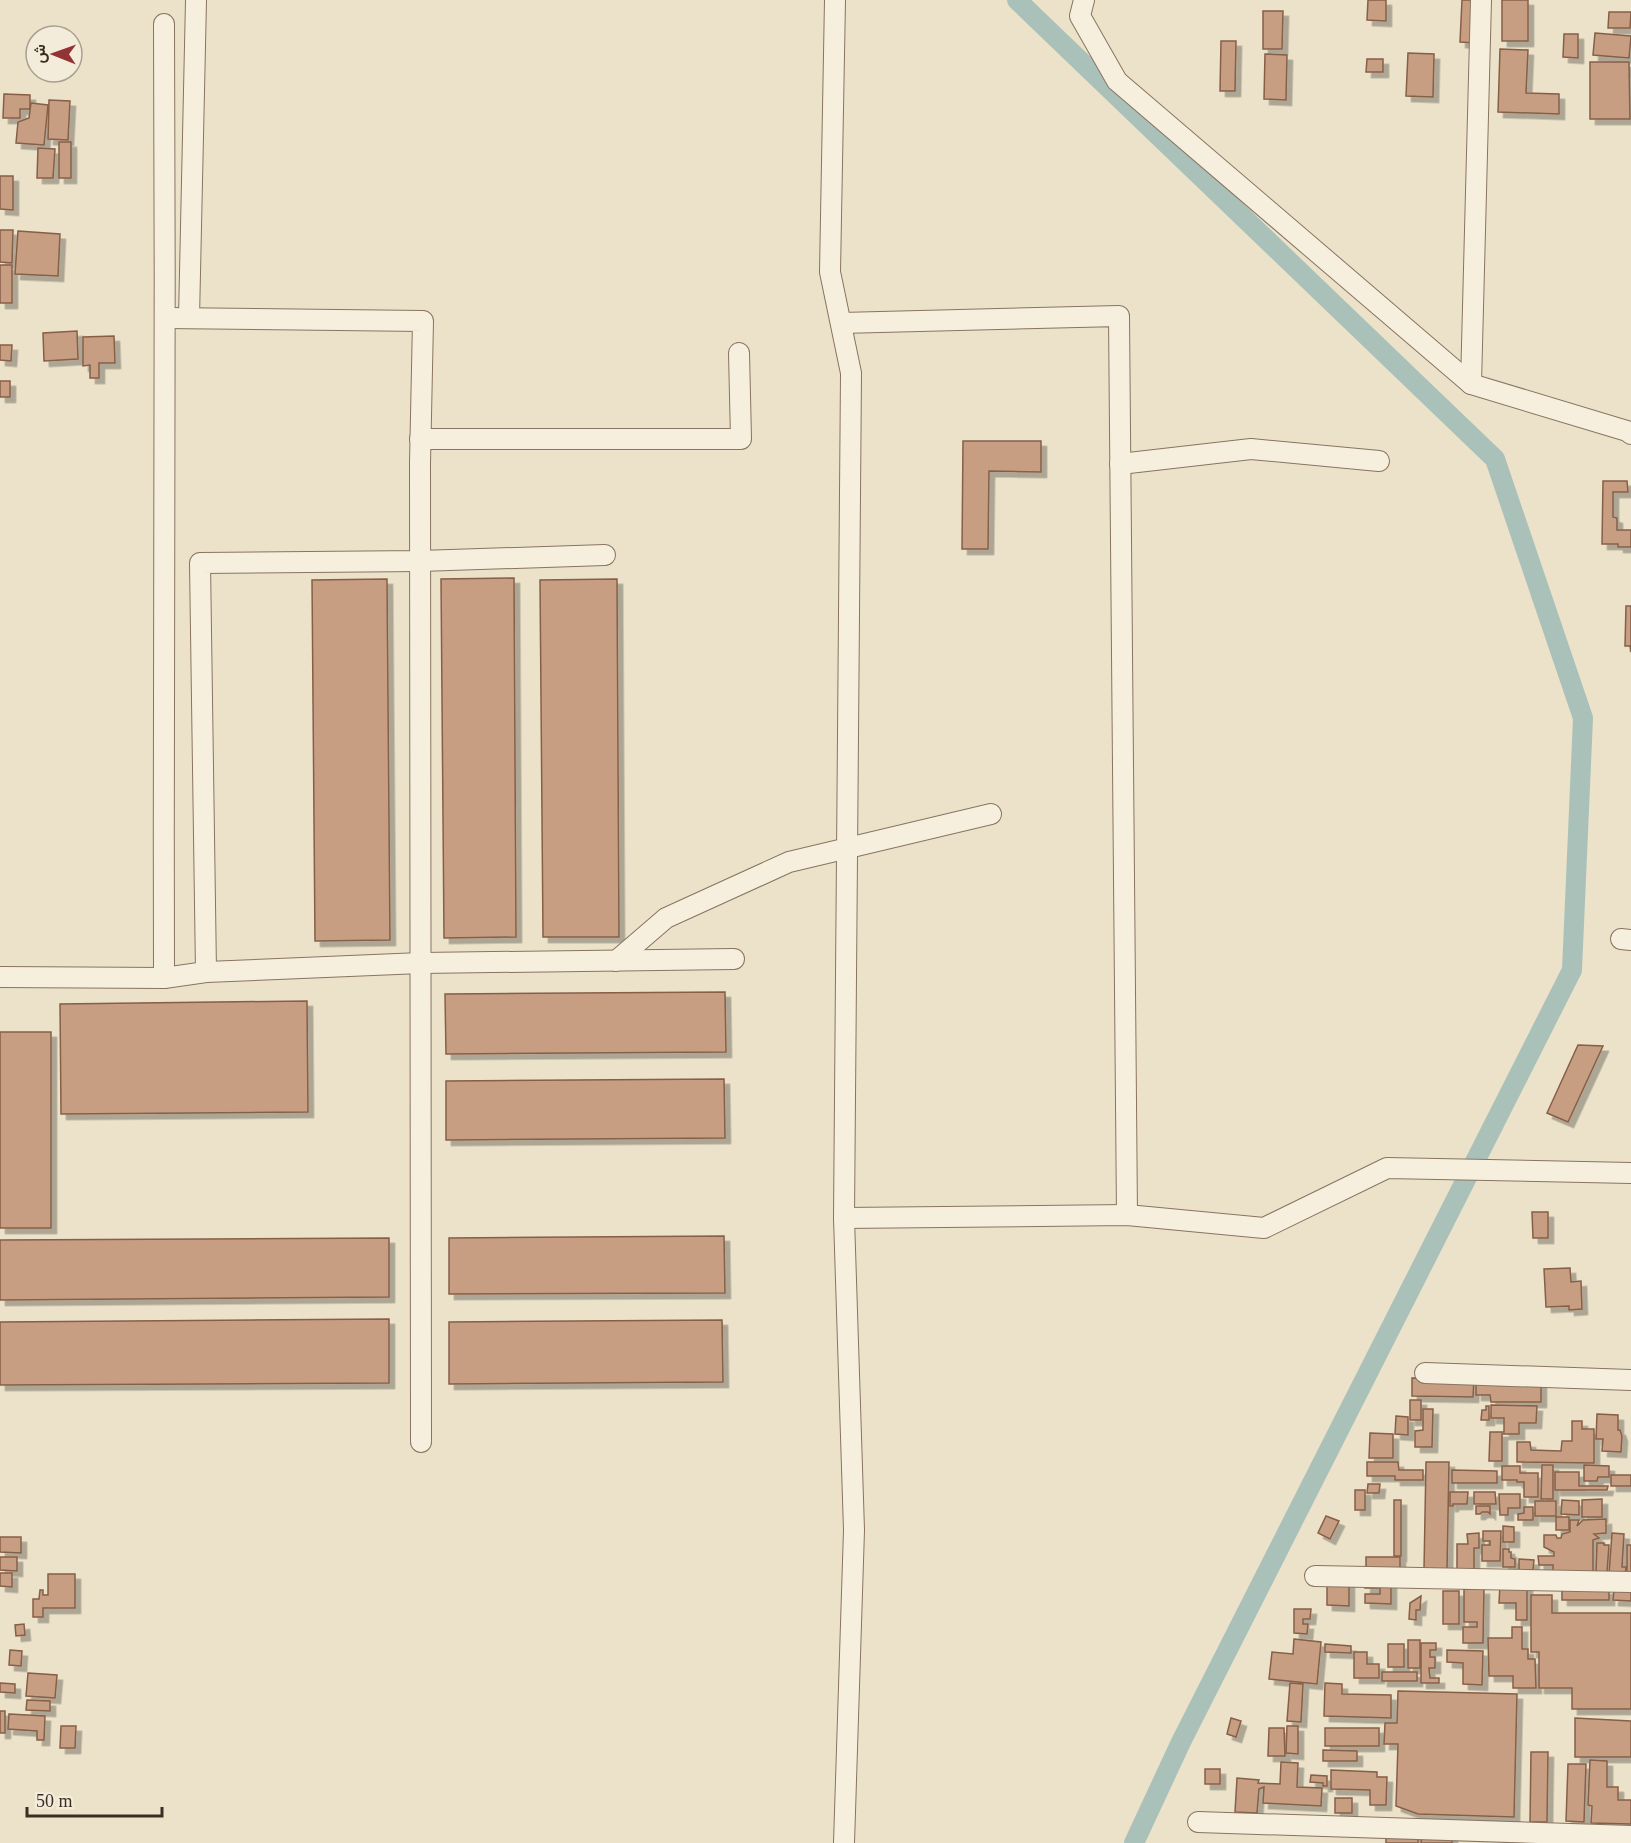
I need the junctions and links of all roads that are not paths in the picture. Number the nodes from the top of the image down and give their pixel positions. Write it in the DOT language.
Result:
graph roads {
  1 [pos="196,0"];
  2 [pos="835,0"];
  3 [pos="1084,0"];
  4 [pos="1481,0"];
  5 [pos="164,24"];
  6 [pos="166,318"];
  7 [pos="189,318"];
  8 [pos="841,324"];
  9 [pos="739,353"];
  10 [pos="1471,384"];
  11 [pos="1630,430"];
  12 [pos="420,440"];
  13 [pos="1379,461"];
  14 [pos="1120,464"];
  15 [pos="606,555"];
  16 [pos="420,561"];
  17 [pos="991,814"];
  18 [pos="847,848"];
  19 [pos="734,959"];
  20 [pos="616,961"];
  21 [pos="421,963"];
  22 [pos="206,972"];
  23 [pos="0,977"];
  24 [pos="164,978"];
  25 [pos="1631,1173"];
  26 [pos="1126,1215"];
  27 [pos="844,1218"];
  28 [pos="1425,1373"];
  29 [pos="1631,1380"];
  30 [pos="422,1442"];
  31 [pos="1316,1576"];
  32 [pos="1631,1582"];
  33 [pos="1198,1822"];
  34 [pos="1631,1836"];
  35 [pos="1556,1838"];
  36 [pos="844,1843"];
  1 -- 7 [label="street"];
  2 -- 8 [label="street"];
  3 -- 10 [label="street"];
  4 -- 10 [label="street"];
  5 -- 6 [label="street"];
  6 -- 7 [label="street"];
  6 -- 24 [label="street"];
  7 -- 12 [label="street"];
  8 -- 14 [label="street"];
  8 -- 18 [label="street"];
  9 -- 12 [label="street"];
  10 -- 11 [label="street"];
  12 -- 16 [label="street"];
  13 -- 14 [label="street"];
  14 -- 26 [label="street"];
  15 -- 16 [label="street"];
  16 -- 21 [label="street"];
  16 -- 22 [label="street"];
  17 -- 18 [label="street"];
  18 -- 20 [label="street"];
  18 -- 27 [label="street"];
  19 -- 20 [label="street"];
  20 -- 21 [label="street"];
  21 -- 22 [label="street"];
  21 -- 30 [label="street"];
  22 -- 24 [label="street"];
  23 -- 24 [label="street"];
  25 -- 26 [label="street"];
  26 -- 27 [label="street"];
  27 -- 36 [label="street"];
  28 -- 29 [label="street"];
  31 -- 32 [label="street"];
  33 -- 35 [label="street"];
  34 -- 35 [label="street"];
}
